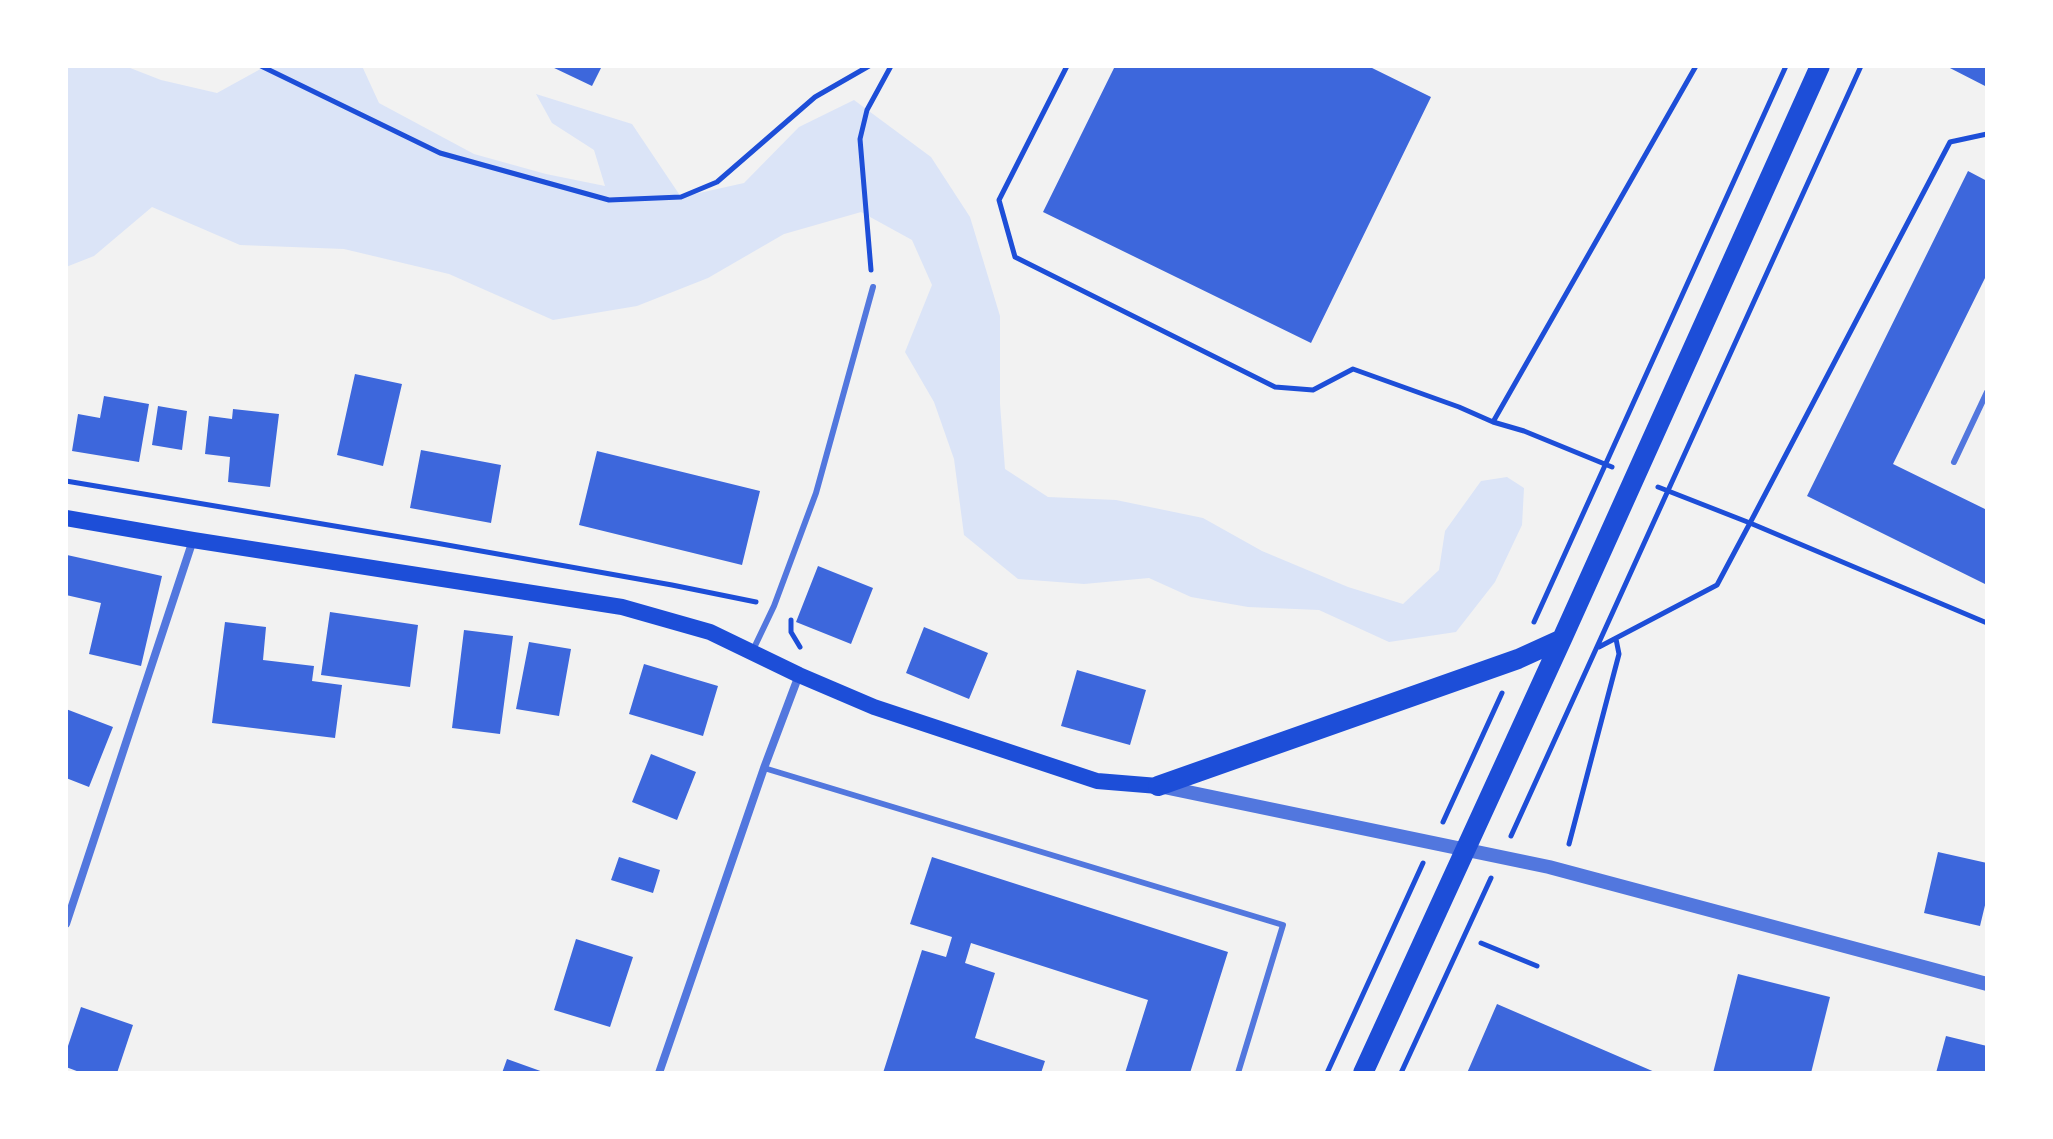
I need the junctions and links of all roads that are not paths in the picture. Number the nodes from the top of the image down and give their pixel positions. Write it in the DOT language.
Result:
graph roads {
  1 [pos="1820,66"];
  2 [pos="873,287"];
  3 [pos="1987,392"];
  4 [pos="1954,462"];
  5 [pos="66,518"];
  6 [pos="193,540"];
  7 [pos="1562,639"];
  8 [pos="752,653"];
  9 [pos="799,675"];
  10 [pos="764,768"];
  11 [pos="1158,786"];
  12 [pos="66,924"];
  13 [pos="1987,984"];
  14 [pos="659,1073"];
  15 [pos="1238,1073"];
  16 [pos="1363,1073"];
  1 -- 7 [label="main road"];
  2 -- 8 [label="lane"];
  3 -- 4 [label="lane"];
  5 -- 6 [label="main road"];
  6 -- 8 [label="main road"];
  6 -- 12 [label="street"];
  7 -- 11 [label="main road"];
  7 -- 16 [label="main road"];
  8 -- 9 [label="main road"];
  9 -- 10 [label="street"];
  9 -- 11 [label="main road"];
  10 -- 14 [label="street"];
  10 -- 15 [label="lane"];
  11 -- 13 [label="street"];
}
